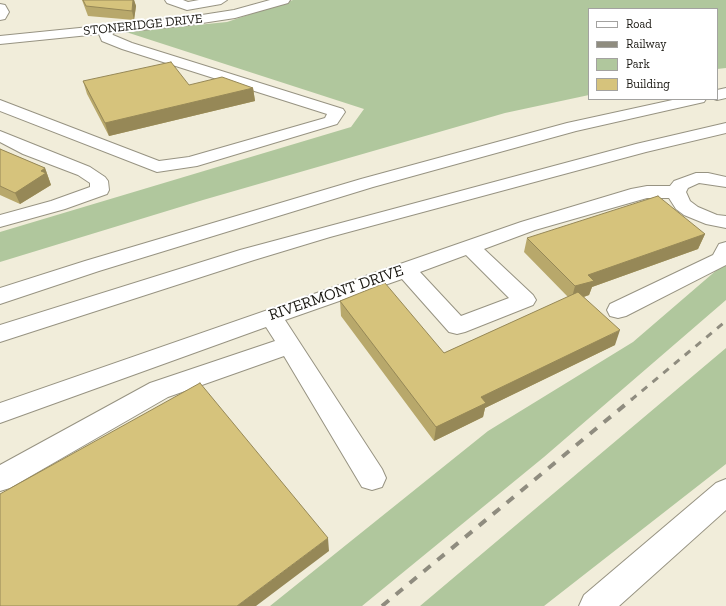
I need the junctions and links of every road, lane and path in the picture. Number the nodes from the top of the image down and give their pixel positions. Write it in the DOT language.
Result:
graph roads {
  1 [pos="172,0"];
  2 [pos="221,0"];
  3 [pos="284,0"];
  4 [pos="0,8"];
  5 [pos="0,16"];
  6 [pos="104,30"];
  7 [pos="0,40"];
  8 [pos="694,100"];
  9 [pos="0,105"];
  10 [pos="726,128"];
  11 [pos="0,136"];
  12 [pos="726,182"];
  13 [pos="677,192"];
  14 [pos="0,221"];
  15 [pos="726,225"];
  16 [pos="469,246"];
  17 [pos="726,248"];
  18 [pos="405,269"];
  19 [pos="0,296"];
  20 [pos="618,310"];
  21 [pos="271,316"];
  22 [pos="0,334"];
  23 [pos="288,346"];
  24 [pos="0,413"];
  25 [pos="372,478"];
  26 [pos="0,479"];
  27 [pos="726,492"];
  28 [pos="594,606"];
  1 -- 2 [label="main road"];
  3 -- 6 [label="main road, STONERIDGE DRIVE"];
  4 -- 5 [label="main road"];
  6 -- 7 [label="main road, STONERIDGE DRIVE"];
  6 -- 9 [label="main road"];
  8 -- 19 [label="main road"];
  10 -- 22 [label="main road"];
  11 -- 14 [label="main road"];
  12 -- 13 [label="main road"];
  13 -- 15 [label="main road"];
  13 -- 16 [label="main road, RIVERMONT DRIVE"];
  16 -- 18 [label="main road, RIVERMONT DRIVE"];
  16 -- 18 [label="main road"];
  17 -- 20 [label="main road"];
  18 -- 21 [label="main road, RIVERMONT DRIVE"];
  21 -- 23 [label="main road"];
  21 -- 24 [label="main road, RIVERMONT DRIVE"];
  23 -- 25 [label="main road"];
  23 -- 26 [label="main road"];
  27 -- 28 [label="main road"];
}
